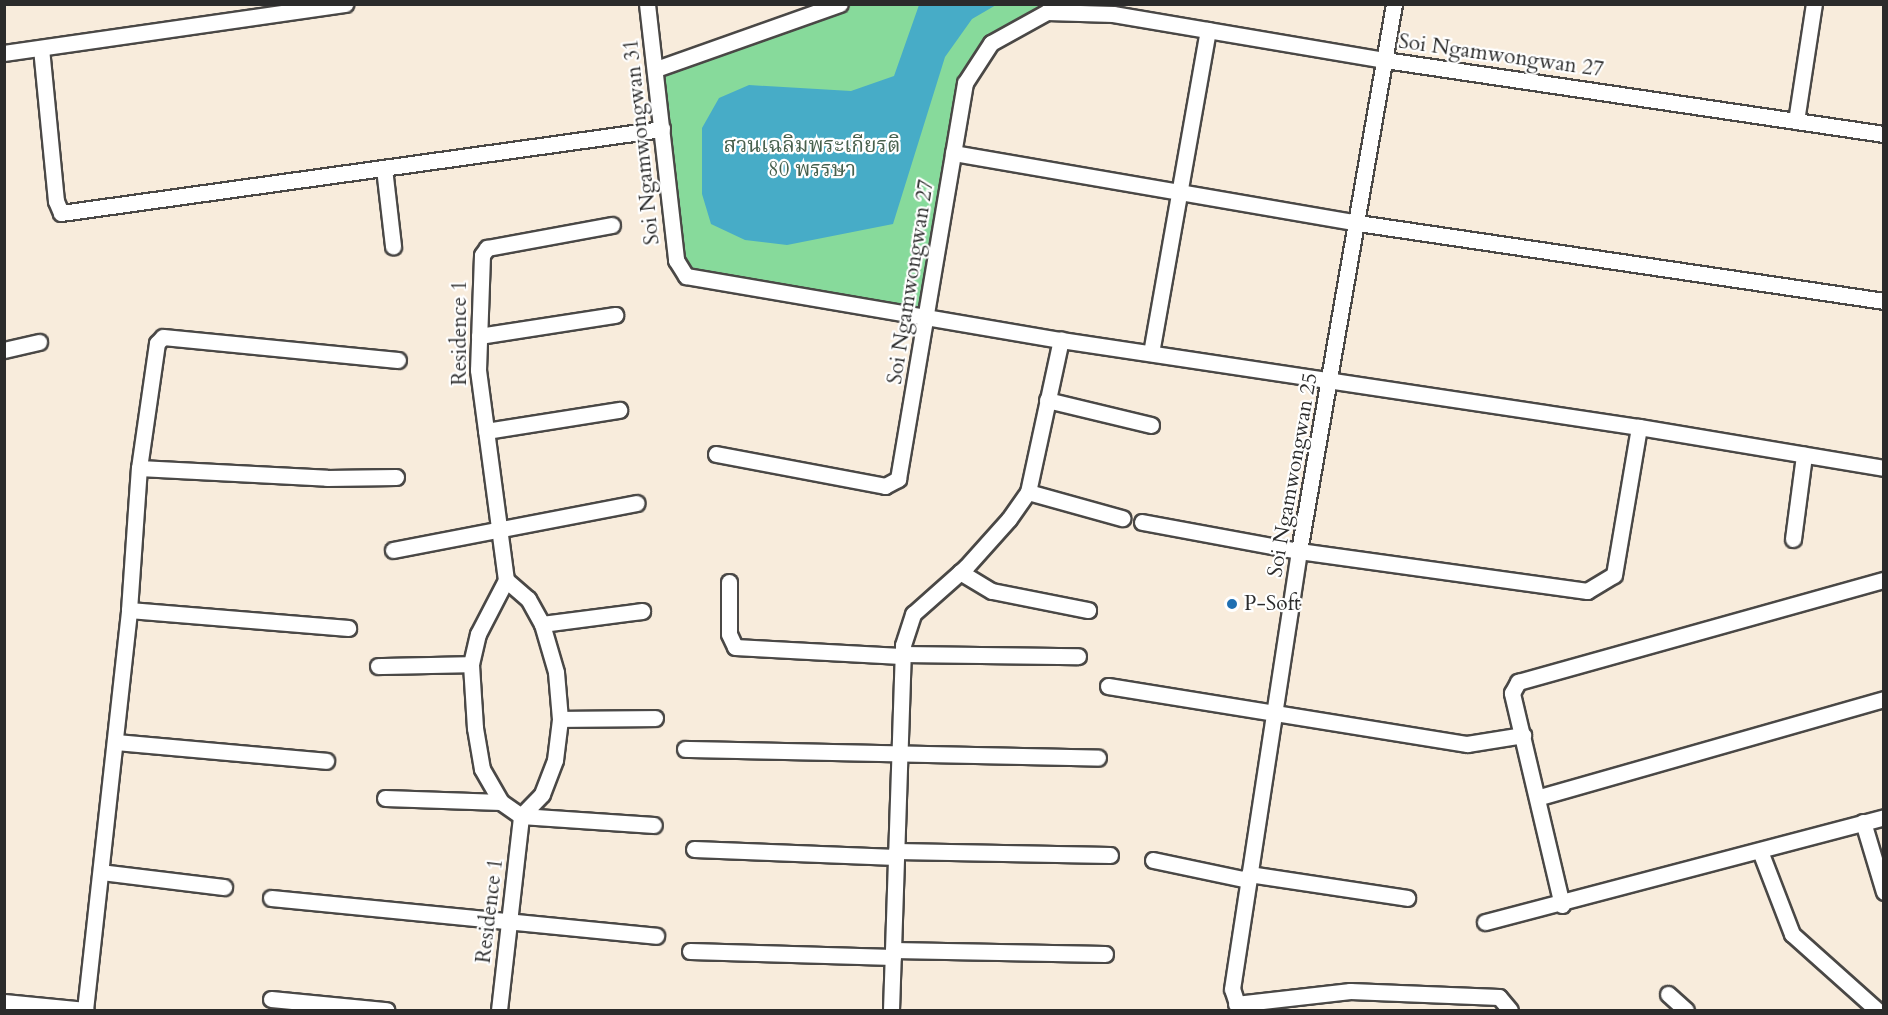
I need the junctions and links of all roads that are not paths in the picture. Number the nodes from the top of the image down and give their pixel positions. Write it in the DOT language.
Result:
graph roads {
  1 [pos="345,4"];
  2 [pos="647,4"];
  3 [pos="840,4"];
  4 [pos="1394,4"];
  5 [pos="1814,4"];
  6 [pos="1114,9"];
  7 [pos="1208,30"];
  8 [pos="41,48"];
  9 [pos="4,53"];
  10 [pos="1385,60"];
  11 [pos="656,69"];
  12 [pos="1796,121"];
  13 [pos="662,129"];
  14 [pos="1884,134"];
  15 [pos="953,153"];
  16 [pos="384,168"];
  17 [pos="1180,192"];
  18 [pos="1358,223"];
  19 [pos="612,225"];
  20 [pos="393,246"];
  21 [pos="1884,301"];
  22 [pos="615,315"];
  23 [pos="925,315"];
  24 [pos="479,336"];
  25 [pos="1060,340"];
  26 [pos="39,342"];
  27 [pos="4,350"];
  28 [pos="1151,353"];
  29 [pos="398,360"];
  30 [pos="1332,379"];
  31 [pos="1047,400"];
  32 [pos="619,410"];
  33 [pos="1151,425"];
  34 [pos="1639,427"];
  35 [pos="486,431"];
  36 [pos="716,454"];
  37 [pos="1804,455"];
  38 [pos="138,468"];
  39 [pos="1884,468"];
  40 [pos="396,477"];
  41 [pos="1028,492"];
  42 [pos="637,503"];
  43 [pos="1122,518"];
  44 [pos="1142,522"];
  45 [pos="500,531"];
  46 [pos="1792,539"];
  47 [pos="393,550"];
  48 [pos="1299,551"];
  49 [pos="960,572"];
  50 [pos="506,580"];
  51 [pos="1884,580"];
  52 [pos="729,582"];
  53 [pos="129,610"];
  54 [pos="1088,610"];
  55 [pos="642,611"];
  56 [pos="542,624"];
  57 [pos="348,628"];
  58 [pos="902,655"];
  59 [pos="1078,656"];
  60 [pos="471,664"];
  61 [pos="378,666"];
  62 [pos="1108,686"];
  63 [pos="1884,699"];
  64 [pos="1276,714"];
  65 [pos="655,718"];
  66 [pos="560,719"];
  67 [pos="1522,735"];
  68 [pos="115,742"];
  69 [pos="685,749"];
  70 [pos="898,754"];
  71 [pos="1098,758"];
  72 [pos="326,761"];
  73 [pos="1540,797"];
  74 [pos="385,798"];
  75 [pos="501,802"];
  76 [pos="521,816"];
  77 [pos="1884,817"];
  78 [pos="1863,822"];
  79 [pos="654,825"];
  80 [pos="694,849"];
  81 [pos="1760,851"];
  82 [pos="896,854"];
  83 [pos="1110,855"];
  84 [pos="1153,860"];
  85 [pos="101,872"];
  86 [pos="1248,877"];
  87 [pos="224,887"];
  88 [pos="1884,892"];
  89 [pos="271,898"];
  90 [pos="1407,898"];
  91 [pos="1562,905"];
  92 [pos="1485,922"];
  93 [pos="511,923"];
  94 [pos="656,936"];
  95 [pos="690,951"];
  96 [pos="893,953"];
  97 [pos="1105,954"];
  98 [pos="1668,994"];
  99 [pos="271,999"];
  100 [pos="4,1002"];
  101 [pos="1237,1007"];
  102 [pos="351,1008"];
  103 [pos="86,1010"];
  104 [pos="386,1011"];
  105 [pos="499,1011"];
  106 [pos="891,1011"];
  107 [pos="1510,1011"];
  108 [pos="1686,1011"];
  109 [pos="1877,1011"];
  1 -- 8 [label="street"];
  2 -- 11 [label="street, Soi Ngamwongwan 31"];
  3 -- 11 [label="street"];
  4 -- 10 [label="street, Soi Ngamwongwan 25"];
  5 -- 12 [label="street"];
  6 -- 7 [label="street, Soi Ngamwongwan 27"];
  6 -- 15 [label="street, Soi Ngamwongwan 27"];
  7 -- 10 [label="street, Soi Ngamwongwan 27"];
  7 -- 17 [label="street"];
  8 -- 9 [label="street"];
  8 -- 16 [label="street"];
  10 -- 12 [label="street, Soi Ngamwongwan 27"];
  10 -- 18 [label="street, Soi Ngamwongwan 25"];
  11 -- 13 [label="street, Soi Ngamwongwan 31"];
  12 -- 14 [label="street, Soi Ngamwongwan 27"];
  13 -- 16 [label="street"];
  13 -- 23 [label="street, Soi Ngamwongwan 31"];
  15 -- 17 [label="street"];
  15 -- 23 [label="street, Soi Ngamwongwan 27"];
  16 -- 20 [label="street"];
  17 -- 18 [label="street"];
  17 -- 28 [label="street"];
  18 -- 21 [label="street"];
  18 -- 30 [label="street, Soi Ngamwongwan 25"];
  19 -- 24 [label="street, Residence 1"];
  22 -- 24 [label="street"];
  23 -- 25 [label="street"];
  23 -- 36 [label="street, Soi Ngamwongwan 27"];
  24 -- 35 [label="street, Residence 1"];
  25 -- 28 [label="street"];
  25 -- 31 [label="street"];
  26 -- 27 [label="street"];
  28 -- 30 [label="street"];
  29 -- 38 [label="street"];
  30 -- 34 [label="street"];
  30 -- 48 [label="street, Soi Ngamwongwan 25"];
  31 -- 33 [label="street"];
  31 -- 41 [label="street"];
  32 -- 35 [label="street"];
  34 -- 37 [label="street"];
  34 -- 48 [label="street"];
  35 -- 45 [label="street, Residence 1"];
  37 -- 39 [label="street"];
  37 -- 46 [label="street"];
  38 -- 40 [label="street"];
  38 -- 53 [label="street"];
  41 -- 43 [label="street"];
  41 -- 49 [label="street"];
  42 -- 45 [label="street"];
  44 -- 48 [label="street"];
  45 -- 47 [label="street"];
  45 -- 50 [label="street, Residence 1"];
  48 -- 64 [label="street, Soi Ngamwongwan 25"];
  49 -- 54 [label="street"];
  49 -- 58 [label="street"];
  50 -- 56 [label="street"];
  50 -- 60 [label="street"];
  51 -- 67 [label="street"];
  52 -- 58 [label="street"];
  53 -- 57 [label="street"];
  53 -- 68 [label="street"];
  55 -- 56 [label="street"];
  56 -- 66 [label="street"];
  58 -- 59 [label="street"];
  58 -- 70 [label="street"];
  60 -- 61 [label="street"];
  60 -- 75 [label="street"];
  62 -- 64 [label="street"];
  63 -- 73 [label="street"];
  64 -- 67 [label="street"];
  64 -- 86 [label="street, Soi Ngamwongwan 25"];
  65 -- 66 [label="street"];
  66 -- 76 [label="street"];
  67 -- 73 [label="street"];
  68 -- 72 [label="street"];
  68 -- 85 [label="street"];
  69 -- 70 [label="street"];
  70 -- 71 [label="street"];
  70 -- 82 [label="street"];
  73 -- 91 [label="street"];
  74 -- 75 [label="street"];
  75 -- 76 [label="street"];
  76 -- 79 [label="street"];
  76 -- 93 [label="street, Residence 1"];
  77 -- 78 [label="street"];
  78 -- 81 [label="street"];
  78 -- 88 [label="street"];
  80 -- 82 [label="street"];
  81 -- 91 [label="street"];
  81 -- 109 [label="street"];
  82 -- 83 [label="street"];
  82 -- 96 [label="street"];
  84 -- 86 [label="street"];
  85 -- 87 [label="street"];
  85 -- 103 [label="street"];
  86 -- 90 [label="street"];
  86 -- 101 [label="street, Soi Ngamwongwan 25"];
  89 -- 93 [label="street"];
  91 -- 92 [label="street"];
  93 -- 94 [label="street"];
  93 -- 105 [label="street, Residence 1"];
  95 -- 96 [label="street"];
  96 -- 97 [label="street"];
  96 -- 106 [label="street"];
  98 -- 108 [label="street"];
  99 -- 102 [label="street"];
  100 -- 103 [label="street"];
  101 -- 107 [label="street"];
  102 -- 104 [label="street"];
}
